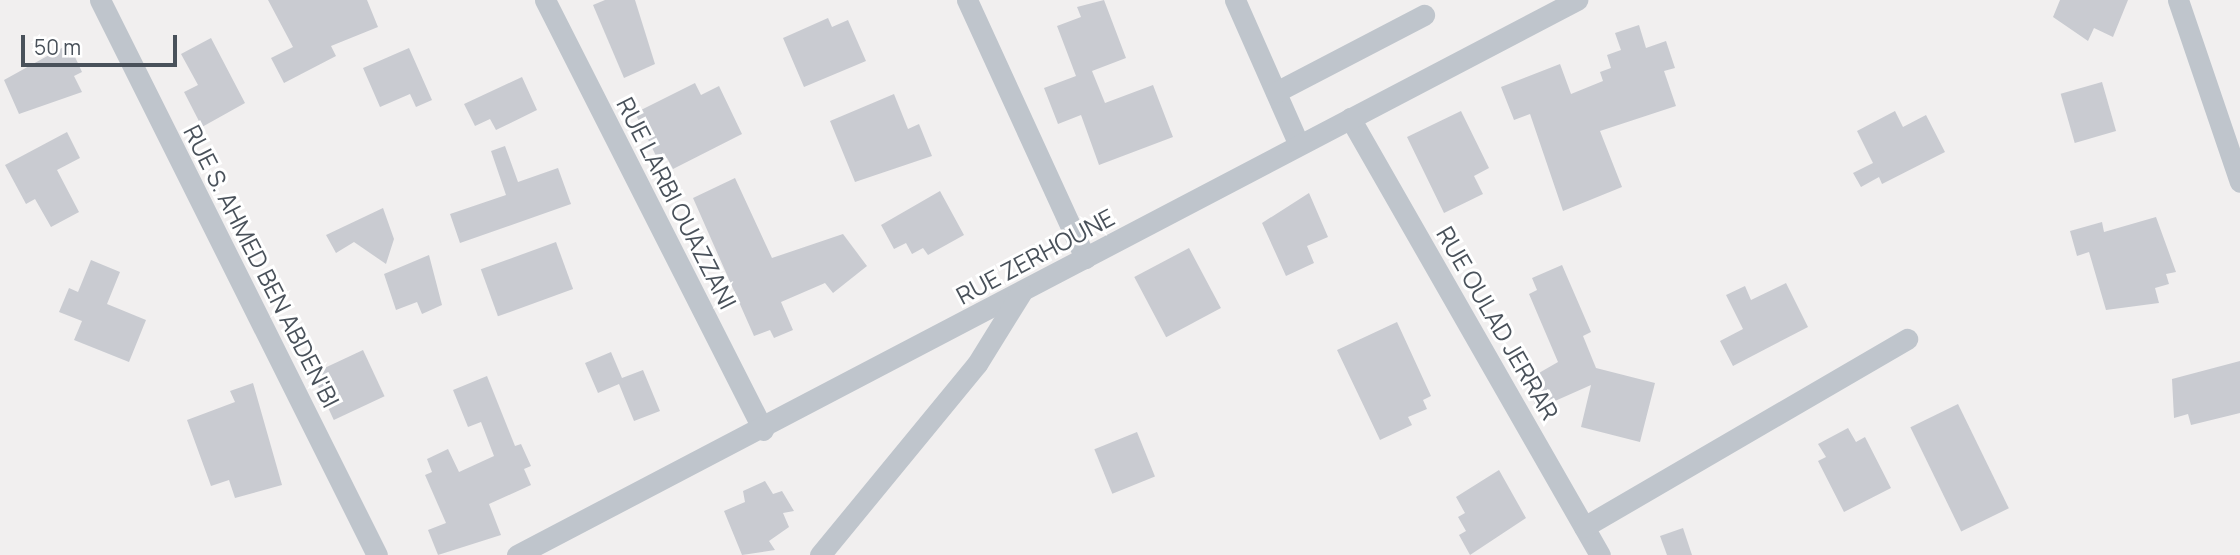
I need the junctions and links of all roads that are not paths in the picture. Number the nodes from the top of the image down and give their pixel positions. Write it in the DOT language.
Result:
graph roads {
  1 [pos="100,0"];
  2 [pos="545,0"];
  3 [pos="967,0"];
  4 [pos="1235,0"];
  5 [pos="1577,0"];
  6 [pos="2178,0"];
  7 [pos="1424,15"];
  8 [pos="1276,92"];
  9 [pos="1350,118"];
  10 [pos="1299,145"];
  11 [pos="2240,182"];
  12 [pos="1085,258"];
  13 [pos="1021,293"];
  14 [pos="1908,339"];
  15 [pos="763,430"];
  16 [pos="1584,527"];
  17 [pos="377,555"];
  18 [pos="517,555"];
  19 [pos="820,555"];
  20 [pos="1600,555"];
  1 -- 17 [label="street, RUE S. AHMED BEN ABDEN'BI"];
  2 -- 15 [label="street, RUE LARBI OUAZZANI"];
  3 -- 12 [label="street"];
  4 -- 8 [label="street"];
  5 -- 9 [label="street, RUE ZERHOUNE"];
  6 -- 11 [label="street"];
  7 -- 8 [label="street"];
  8 -- 10 [label="street"];
  9 -- 10 [label="street, RUE ZERHOUNE"];
  9 -- 16 [label="street, RUE OULAD JERRAR"];
  10 -- 12 [label="street, RUE ZERHOUNE"];
  12 -- 13 [label="street, RUE ZERHOUNE"];
  13 -- 15 [label="street, RUE ZERHOUNE"];
  13 -- 19 [label="street"];
  14 -- 16 [label="street"];
  15 -- 18 [label="street, RUE ZERHOUNE"];
  16 -- 20 [label="street, RUE OULAD JERRAR"];
}
